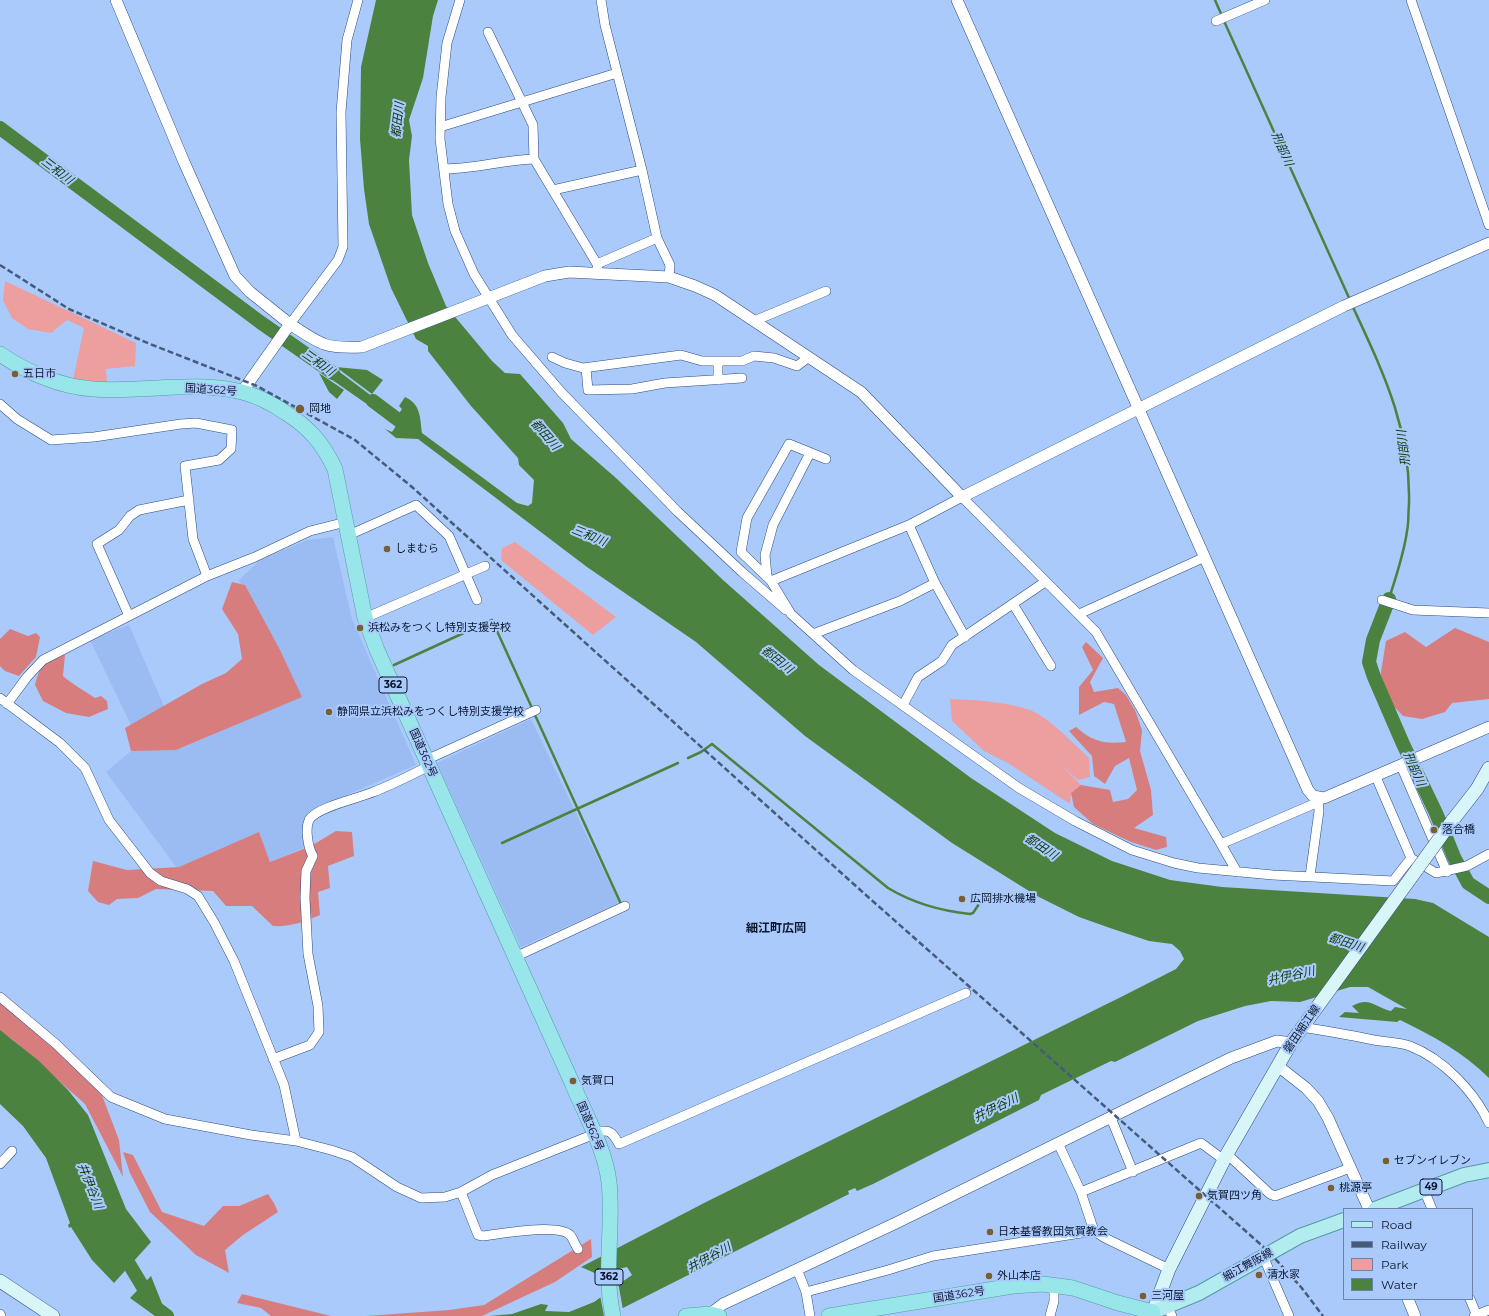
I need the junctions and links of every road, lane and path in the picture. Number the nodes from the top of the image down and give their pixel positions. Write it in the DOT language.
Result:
graph roads {
  1 [pos="116,0"];
  2 [pos="358,0"];
  3 [pos="460,0"];
  4 [pos="602,0"];
  5 [pos="957,0"];
  6 [pos="1265,0"];
  7 [pos="1411,0"];
  8 [pos="1216,21"];
  9 [pos="488,32"];
  10 [pos="617,73"];
  11 [pos="524,103"];
  12 [pos="440,127"];
  13 [pos="534,159"];
  14 [pos="444,169"];
  15 [pos="642,170"];
  16 [pos="552,190"];
  17 [pos="1489,225"];
  18 [pos="657,238"];
  19 [pos="1489,243"];
  20 [pos="598,269"];
  21 [pos="669,278"];
  22 [pos="826,291"];
  23 [pos="486,299"];
  24 [pos="754,321"];
  25 [pos="289,327"];
  26 [pos="0,354"];
  27 [pos="552,357"];
  28 [pos="809,357"];
  29 [pos="718,361"];
  30 [pos="586,368"];
  31 [pos="742,378"];
  32 [pos="718,380"];
  33 [pos="242,392"];
  34 [pos="0,404"];
  35 [pos="1140,410"];
  36 [pos="810,453"];
  37 [pos="826,459"];
  38 [pos="962,497"];
  39 [pos="189,500"];
  40 [pos="909,525"];
  41 [pos="347,529"];
  42 [pos="1205,557"];
  43 [pos="485,566"];
  44 [pos="466,574"];
  45 [pos="206,576"];
  46 [pos="769,578"];
  47 [pos="1045,582"];
  48 [pos="935,583"];
  49 [pos="478,600"];
  50 [pos="1382,600"];
  51 [pos="1013,604"];
  52 [pos="1489,613"];
  53 [pos="792,614"];
  54 [pos="1079,614"];
  55 [pos="129,616"];
  56 [pos="365,618"];
  57 [pos="813,634"];
  58 [pos="966,637"];
  59 [pos="1051,666"];
  60 [pos="3,701"];
  61 [pos="903,705"];
  62 [pos="536,710"];
  63 [pos="1489,727"];
  64 [pos="428,763"];
  65 [pos="1401,766"];
  66 [pos="1489,768"];
  67 [pos="1376,777"];
  68 [pos="1318,798"];
  69 [pos="1222,844"];
  70 [pos="1489,854"];
  71 [pos="1414,863"];
  72 [pos="1448,871"];
  73 [pos="1237,872"];
  74 [pos="1310,876"];
  75 [pos="625,906"];
  76 [pos="515,957"];
  77 [pos="966,993"];
  78 [pos="0,997"];
  79 [pos="1304,1024"];
  80 [pos="1291,1043"];
  81 [pos="273,1059"];
  82 [pos="1278,1066"];
  83 [pos="1111,1118"];
  84 [pos="1489,1123"];
  85 [pos="594,1135"];
  86 [pos="296,1141"];
  87 [pos="1058,1143"];
  88 [pos="12,1151"];
  89 [pos="1226,1157"];
  90 [pos="0,1164"];
  91 [pos="1350,1168"];
  92 [pos="1489,1170"];
  93 [pos="1133,1172"];
  94 [pos="1424,1190"];
  95 [pos="460,1192"];
  96 [pos="1081,1192"];
  97 [pos="1369,1208"];
  98 [pos="1378,1208"];
  99 [pos="1432,1208"];
  100 [pos="1343,1220"];
  101 [pos="1094,1231"];
  102 [pos="578,1249"];
  103 [pos="1263,1256"];
  104 [pos="797,1269"];
  105 [pos="1169,1269"];
  106 [pos="0,1281"];
  107 [pos="1054,1285"];
  108 [pos="806,1292"];
  109 [pos="1408,1300"];
  110 [pos="1470,1300"];
  111 [pos="1489,1310"];
  112 [pos="1161,1313"];
  113 [pos="715,1315"];
  114 [pos="53,1316"];
  115 [pos="613,1316"];
  116 [pos="686,1316"];
  117 [pos="810,1316"];
  118 [pos="829,1316"];
  119 [pos="1050,1316"];
  120 [pos="1289,1316"];
  121 [pos="1415,1316"];
  122 [pos="1476,1316"];
  1 -- 25 [label="street"];
  2 -- 25 [label="street"];
  3 -- 12 [label="street"];
  4 -- 10 [label="street"];
  5 -- 35 [label="street"];
  6 -- 8 [label="street"];
  7 -- 17 [label="street"];
  9 -- 11 [label="street"];
  10 -- 11 [label="street"];
  10 -- 15 [label="street"];
  11 -- 12 [label="street"];
  11 -- 13 [label="street"];
  12 -- 14 [label="street"];
  13 -- 14 [label="street"];
  13 -- 16 [label="street"];
  14 -- 23 [label="street"];
  15 -- 16 [label="street"];
  15 -- 18 [label="street"];
  16 -- 20 [label="street"];
  18 -- 20 [label="street"];
  18 -- 21 [label="street"];
  19 -- 35 [label="street"];
  20 -- 21 [label="street"];
  20 -- 23 [label="street"];
  21 -- 24 [label="street"];
  22 -- 24 [label="street"];
  23 -- 25 [label="street"];
  23 -- 53 [label="street"];
  24 -- 28 [label="street"];
  25 -- 33 [label="street"];
  26 -- 33 [label="highway, 国道362号 / 362"];
  27 -- 30 [label="street"];
  28 -- 29 [label="street"];
  28 -- 38 [label="street"];
  29 -- 30 [label="street"];
  29 -- 32 [label="street"];
  30 -- 32 [label="street"];
  31 -- 32 [label="street"];
  33 -- 41 [label="highway, 国道362号 / 362"];
  34 -- 39 [label="street"];
  35 -- 38 [label="street"];
  35 -- 42 [label="street"];
  36 -- 37 [label="street"];
  36 -- 46 [label="street"];
  36 -- 46 [label="street"];
  38 -- 40 [label="street"];
  38 -- 47 [label="street"];
  39 -- 45 [label="street"];
  39 -- 55 [label="street"];
  40 -- 46 [label="street"];
  40 -- 48 [label="street"];
  41 -- 44 [label="street"];
  41 -- 45 [label="street"];
  41 -- 56 [label="highway, 国道362号 / 362"];
  42 -- 54 [label="street"];
  42 -- 68 [label="street"];
  43 -- 44 [label="street"];
  44 -- 49 [label="street"];
  44 -- 56 [label="street"];
  45 -- 55 [label="street"];
  46 -- 53 [label="street"];
  47 -- 51 [label="street"];
  47 -- 54 [label="street"];
  48 -- 57 [label="street"];
  48 -- 58 [label="street"];
  50 -- 52 [label="street"];
  51 -- 58 [label="street"];
  51 -- 59 [label="street"];
  53 -- 57 [label="street"];
  54 -- 69 [label="street"];
  55 -- 60 [label="street"];
  56 -- 64 [label="highway, 国道362号 / 362"];
  57 -- 61 [label="street"];
  58 -- 61 [label="street"];
  60 -- 81 [label="street"];
  61 -- 73 [label="street"];
  62 -- 64 [label="street"];
  63 -- 65 [label="street"];
  64 -- 76 [label="highway, 国道362号 / 362"];
  64 -- 81 [label="street"];
  65 -- 67 [label="street"];
  65 -- 72 [label="street"];
  66 -- 71 [label="main road, 磐田細江線, bridge"];
  67 -- 68 [label="street"];
  67 -- 71 [label="street"];
  68 -- 69 [label="street"];
  68 -- 74 [label="street"];
  69 -- 73 [label="street"];
  70 -- 72 [label="street"];
  71 -- 72 [label="street"];
  71 -- 74 [label="street"];
  71 -- 79 [label="main road, 磐田細江線"];
  73 -- 74 [label="street"];
  75 -- 76 [label="street"];
  76 -- 85 [label="highway, 国道362号 / 362"];
  77 -- 85 [label="street"];
  78 -- 86 [label="street"];
  79 -- 80 [label="main road, 磐田細江線"];
  79 -- 84 [label="street"];
  80 -- 82 [label="main road, 磐田細江線"];
  80 -- 83 [label="street"];
  81 -- 86 [label="street"];
  82 -- 89 [label="main road, 磐田細江線"];
  82 -- 91 [label="street"];
  83 -- 87 [label="street"];
  83 -- 93 [label="street"];
  85 -- 95 [label="street"];
  85 -- 115 [label="highway, 国道362号 / 362"];
  86 -- 95 [label="street"];
  87 -- 96 [label="street"];
  87 -- 104 [label="street"];
  88 -- 90 [label="street"];
  89 -- 91 [label="street"];
  89 -- 93 [label="street"];
  89 -- 105 [label="main road, 磐田細江線"];
  91 -- 97 [label="street"];
  92 -- 94 [label="main road, 49"];
  93 -- 96 [label="street"];
  94 -- 98 [label="main road, 49"];
  94 -- 99 [label="street"];
  95 -- 102 [label="street"];
  96 -- 101 [label="street"];
  100 -- 103 [label="main road, 細江舞阪線"];
  101 -- 105 [label="street"];
  101 -- 108 [label="street"];
  103 -- 112 [label="main road, 細江舞阪線"];
  103 -- 120 [label="street"];
  104 -- 108 [label="street"];
  104 -- 113 [label="street"];
  105 -- 112 [label="main road, 磐田細江線"];
  106 -- 114 [label="main road"];
  107 -- 112 [label="highway, 国道362号"];
  107 -- 118 [label="highway, 国道362号"];
  107 -- 119 [label="street"];
  108 -- 117 [label="street"];
  109 -- 121 [label="street"];
  110 -- 122 [label="street"];
  111 -- 122 [label="street"];
  113 -- 116 [label="highway"];
}
